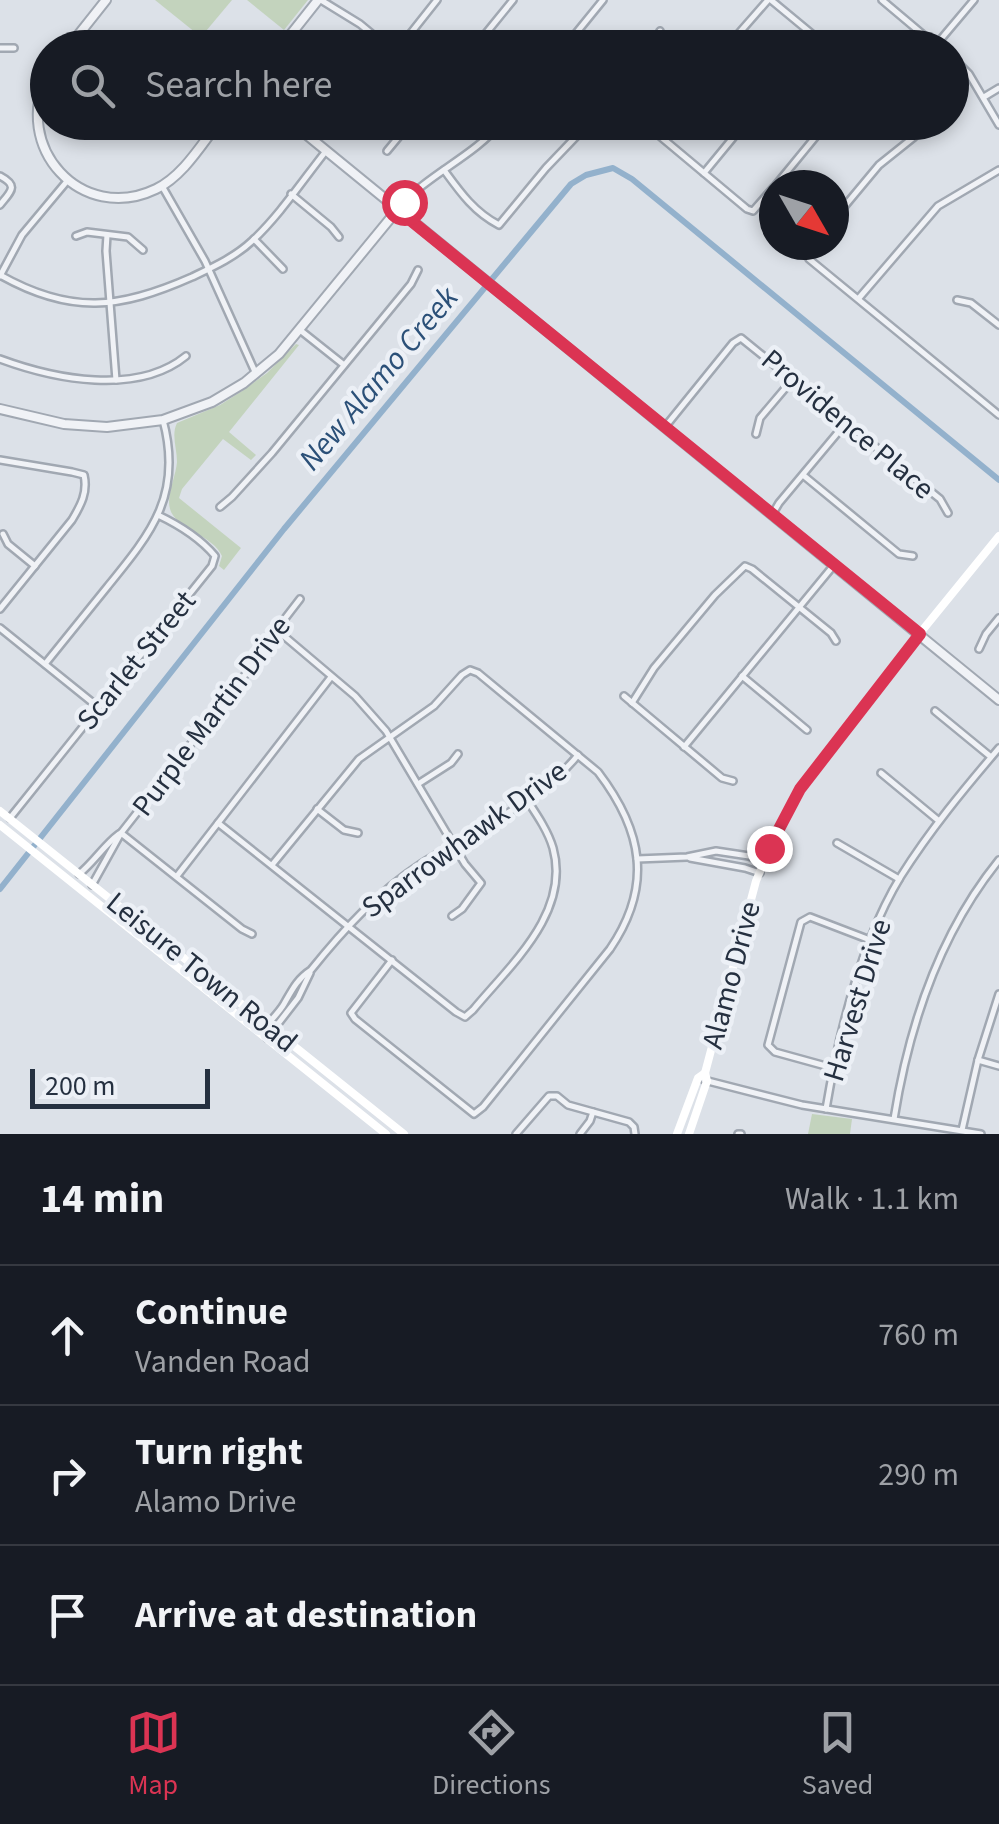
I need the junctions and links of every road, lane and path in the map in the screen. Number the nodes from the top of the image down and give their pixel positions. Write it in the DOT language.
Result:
graph roads {
  1 [pos="106,0"];
  2 [pos="320,0"];
  3 [pos="437,0"];
  4 [pos="513,0"];
  5 [pos="603,0"];
  6 [pos="769,0"];
  7 [pos="882,0"];
  8 [pos="974,0"];
  9 [pos="82,30"];
  10 [pos="295,30"];
  11 [pos="367,30"];
  12 [pos="413,30"];
  13 [pos="489,30"];
  14 [pos="579,30"];
  15 [pos="742,30"];
  16 [pos="806,30"];
  17 [pos="919,30"];
  18 [pos="951,30"];
  19 [pos="0,48"];
  20 [pos="14,48"];
  21 [pos="969,73"];
  22 [pos="999,88"];
  23 [pos="984,98"];
  24 [pos="999,125"];
  25 [pos="41,140"];
  26 [pos="205,140"];
  27 [pos="313,140"];
  28 [pos="396,140"];
  29 [pos="486,140"];
  30 [pos="573,140"];
  31 [pos="665,140"];
  32 [pos="731,140"];
  33 [pos="813,140"];
  34 [pos="911,140"];
  35 [pos="326,151"];
  36 [pos="386,151"];
  37 [pos="444,170"];
  38 [pos="788,170"];
  39 [pos="999,170"];
  40 [pos="704,173"];
  41 [pos="0,176"];
  42 [pos="68,180"];
  43 [pos="162,186"];
  44 [pos="292,194"];
  45 [pos="849,201"];
  46 [pos="759,204"];
  47 [pos="0,205"];
  48 [pos="398,210"];
  49 [pos="76,236"];
  50 [pos="107,236"];
  51 [pos="339,237"];
  52 [pos="254,239"];
  53 [pos="144,250"];
  54 [pos="810,260"];
  55 [pos="209,269"];
  56 [pos="282,269"];
  57 [pos="418,270"];
  58 [pos="0,275"];
  59 [pos="858,298"];
  60 [pos="957,300"];
  61 [pos="110,302"];
  62 [pos="999,325"];
  63 [pos="300,330"];
  64 [pos="186,356"];
  65 [pos="0,359"];
  66 [pos="344,366"];
  67 [pos="256,374"];
  68 [pos="792,379"];
  69 [pos="116,380"];
  70 [pos="0,409"];
  71 [pos="999,414"];
  72 [pos="163,420"];
  73 [pos="846,422"];
  74 [pos="664,427"];
  75 [pos="756,434"];
  76 [pos="0,460"];
  77 [pos="803,474"];
  78 [pos="220,506"];
  79 [pos="948,513"];
  80 [pos="772,515"];
  81 [pos="158,516"];
  82 [pos="3,534"];
  83 [pos="999,536"];
  84 [pos="913,556"];
  85 [pos="834,564"];
  86 [pos="36,566"];
  87 [pos="300,599"];
  88 [pos="799,607"];
  89 [pos="0,609"];
  90 [pos="999,618"];
  91 [pos="0,628"];
  92 [pos="277,634"];
  93 [pos="920,634"];
  94 [pos="836,642"];
  95 [pos="979,649"];
  96 [pos="45,664"];
  97 [pos="332,676"];
  98 [pos="742,676"];
  99 [pos="624,696"];
  100 [pos="999,700"];
  101 [pos="632,703"];
  102 [pos="98,706"];
  103 [pos="935,712"];
  104 [pos="808,730"];
  105 [pos="390,737"];
  106 [pos="684,747"];
  107 [pos="999,748"];
  108 [pos="458,754"];
  109 [pos="578,755"];
  110 [pos="991,757"];
  111 [pos="881,773"];
  112 [pos="733,780"];
  113 [pos="418,784"];
  114 [pos="527,800"];
  115 [pos="318,809"];
  116 [pos="0,811"];
  117 [pos="10,818"];
  118 [pos="939,821"];
  119 [pos="218,823"];
  120 [pos="0,825"];
  121 [pos="358,832"];
  122 [pos="122,833"];
  123 [pos="836,843"];
  124 [pos="453,844"];
  125 [pos="687,858"];
  126 [pos="637,859"];
  127 [pos="999,860"];
  128 [pos="764,862"];
  129 [pos="272,865"];
  130 [pos="760,873"];
  131 [pos="79,874"];
  132 [pos="177,876"];
  133 [pos="899,880"];
  134 [pos="92,885"];
  135 [pos="452,916"];
  136 [pos="348,926"];
  137 [pos="252,934"];
  138 [pos="870,940"];
  139 [pos="392,960"];
  140 [pos="311,970"];
  141 [pos="999,994"];
  142 [pos="267,1032"];
  143 [pos="978,1060"];
  144 [pos="999,1066"];
  145 [pos="833,1068"];
  146 [pos="704,1078"];
  147 [pos="826,1109"];
  148 [pos="593,1112"];
  149 [pos="894,1119"];
  150 [pos="962,1130"];
  151 [pos="386,1134"];
  152 [pos="404,1134"];
  153 [pos="516,1134"];
  154 [pos="580,1134"];
  155 [pos="635,1134"];
  156 [pos="678,1134"];
  157 [pos="689,1134"];
  158 [pos="981,1134"];
  1 -- 9 [label="street"];
  2 -- 10 [label="street"];
  2 -- 11 [label="street"];
  3 -- 12 [label="street"];
  4 -- 13 [label="street"];
  5 -- 14 [label="street"];
  6 -- 15 [label="street"];
  6 -- 16 [label="street"];
  7 -- 17 [label="street"];
  8 -- 18 [label="street"];
  19 -- 20 [label="street"];
  21 -- 23 [label="street"];
  22 -- 23 [label="street"];
  23 -- 24 [label="street"];
  25 -- 42 [label="street"];
  26 -- 43 [label="street"];
  27 -- 35 [label="street"];
  28 -- 36 [label="street"];
  29 -- 37 [label="street"];
  30 -- 37 [label="street"];
  31 -- 40 [label="street"];
  32 -- 40 [label="street"];
  33 -- 38 [label="street"];
  34 -- 45 [label="street"];
  35 -- 44 [label="street"];
  35 -- 48 [label="street"];
  37 -- 48 [label="street"];
  39 -- 59 [label="street"];
  40 -- 46 [label="street"];
  41 -- 47 [label="street"];
  42 -- 43 [label="street"];
  42 -- 58 [label="street"];
  43 -- 55 [label="street"];
  44 -- 51 [label="street"];
  44 -- 52 [label="street"];
  48 -- 63 [label="street"];
  48 -- 74 [label="street"];
  49 -- 50 [label="street"];
  50 -- 53 [label="street"];
  50 -- 61 [label="street"];
  52 -- 55 [label="street"];
  52 -- 56 [label="street"];
  54 -- 59 [label="street"];
  55 -- 61 [label="street"];
  55 -- 67 [label="street"];
  57 -- 66 [label="street"];
  58 -- 61 [label="street"];
  59 -- 71 [label="street"];
  60 -- 62 [label="street"];
  61 -- 69 [label="street"];
  63 -- 66 [label="street"];
  63 -- 67 [label="street"];
  64 -- 69 [label="street"];
  65 -- 69 [label="street"];
  66 -- 78 [label="street"];
  67 -- 72 [label="street"];
  68 -- 73 [label="street, Providence Place"];
  68 -- 74 [label="street, Providence Place"];
  68 -- 75 [label="street"];
  70 -- 72 [label="street"];
  72 -- 81 [label="street"];
  73 -- 77 [label="street"];
  73 -- 79 [label="street, Providence Place"];
  74 -- 80 [label="street"];
  76 -- 86 [label="street"];
  77 -- 80 [label="street"];
  77 -- 84 [label="street"];
  80 -- 85 [label="street"];
  81 -- 96 [label="street"];
  81 -- 102 [label="street, Scarlet Street"];
  82 -- 86 [label="street"];
  83 -- 93 [label="main road, Alamo Drive"];
  85 -- 88 [label="street"];
  85 -- 93 [label="street"];
  86 -- 89 [label="street"];
  87 -- 92 [label="street, Purple Martin Drive"];
  88 -- 94 [label="street"];
  88 -- 98 [label="street"];
  88 -- 101 [label="street"];
  90 -- 95 [label="street"];
  91 -- 96 [label="street"];
  92 -- 97 [label="street"];
  92 -- 122 [label="street, Purple Martin Drive"];
  93 -- 100 [label="street"];
  93 -- 128 [label="main road, Alamo Drive"];
  96 -- 102 [label="street"];
  97 -- 105 [label="street"];
  97 -- 119 [label="street"];
  98 -- 104 [label="street"];
  98 -- 106 [label="street"];
  99 -- 101 [label="street"];
  101 -- 106 [label="street"];
  102 -- 117 [label="street, Scarlet Street"];
  103 -- 110 [label="street"];
  105 -- 109 [label="street"];
  105 -- 113 [label="street"];
  105 -- 115 [label="street"];
  106 -- 112 [label="street"];
  107 -- 110 [label="street, Harvest Drive"];
  108 -- 113 [label="street"];
  109 -- 114 [label="street, Sparrowhawk Drive"];
  109 -- 126 [label="street"];
  110 -- 118 [label="street, Harvest Drive"];
  111 -- 118 [label="street"];
  113 -- 124 [label="street"];
  114 -- 124 [label="street, Sparrowhawk Drive"];
  114 -- 139 [label="street"];
  115 -- 121 [label="street"];
  115 -- 129 [label="street"];
  116 -- 117 [label="main road, Leisure Town Road"];
  117 -- 131 [label="main road, Leisure Town Road"];
  118 -- 133 [label="street, Harvest Drive"];
  119 -- 129 [label="street"];
  119 -- 132 [label="street"];
  120 -- 142 [label="main road, Leisure Town Road"];
  122 -- 131 [label="street, Purple Martin Drive"];
  122 -- 132 [label="street"];
  122 -- 134 [label="street, Purple Martin Drive"];
  123 -- 133 [label="street"];
  124 -- 135 [label="street"];
  124 -- 136 [label="street, Sparrowhawk Drive"];
  125 -- 126 [label="street"];
  125 -- 128 [label="street"];
  125 -- 130 [label="street"];
  126 -- 139 [label="street"];
  127 -- 149 [label="street"];
  128 -- 130 [label="main road, Alamo Drive"];
  129 -- 136 [label="street"];
  130 -- 146 [label="main road, Alamo Drive"];
  131 -- 134 [label="main road, Leisure Town Road"];
  132 -- 137 [label="street"];
  133 -- 138 [label="street, Harvest Drive"];
  134 -- 142 [label="main road, Leisure Town Road"];
  136 -- 139 [label="street"];
  136 -- 140 [label="street, Sparrowhawk Drive"];
  138 -- 145 [label="street, Harvest Drive"];
  138 -- 145 [label="street"];
  140 -- 142 [label="street, Sparrowhawk Drive"];
  140 -- 142 [label="street, Sparrowhawk Drive"];
  141 -- 143 [label="street"];
  142 -- 151 [label="main road, Leisure Town Road"];
  142 -- 152 [label="main road, Leisure Town Road"];
  143 -- 144 [label="street"];
  143 -- 150 [label="street"];
  145 -- 147 [label="street, Harvest Drive"];
  146 -- 147 [label="street"];
  146 -- 156 [label="main road, Alamo Drive"];
  146 -- 157 [label="main road, Alamo Drive"];
  147 -- 149 [label="street"];
  148 -- 153 [label="street"];
  148 -- 154 [label="street"];
  148 -- 155 [label="street"];
  149 -- 150 [label="street"];
  150 -- 158 [label="street"];
}
